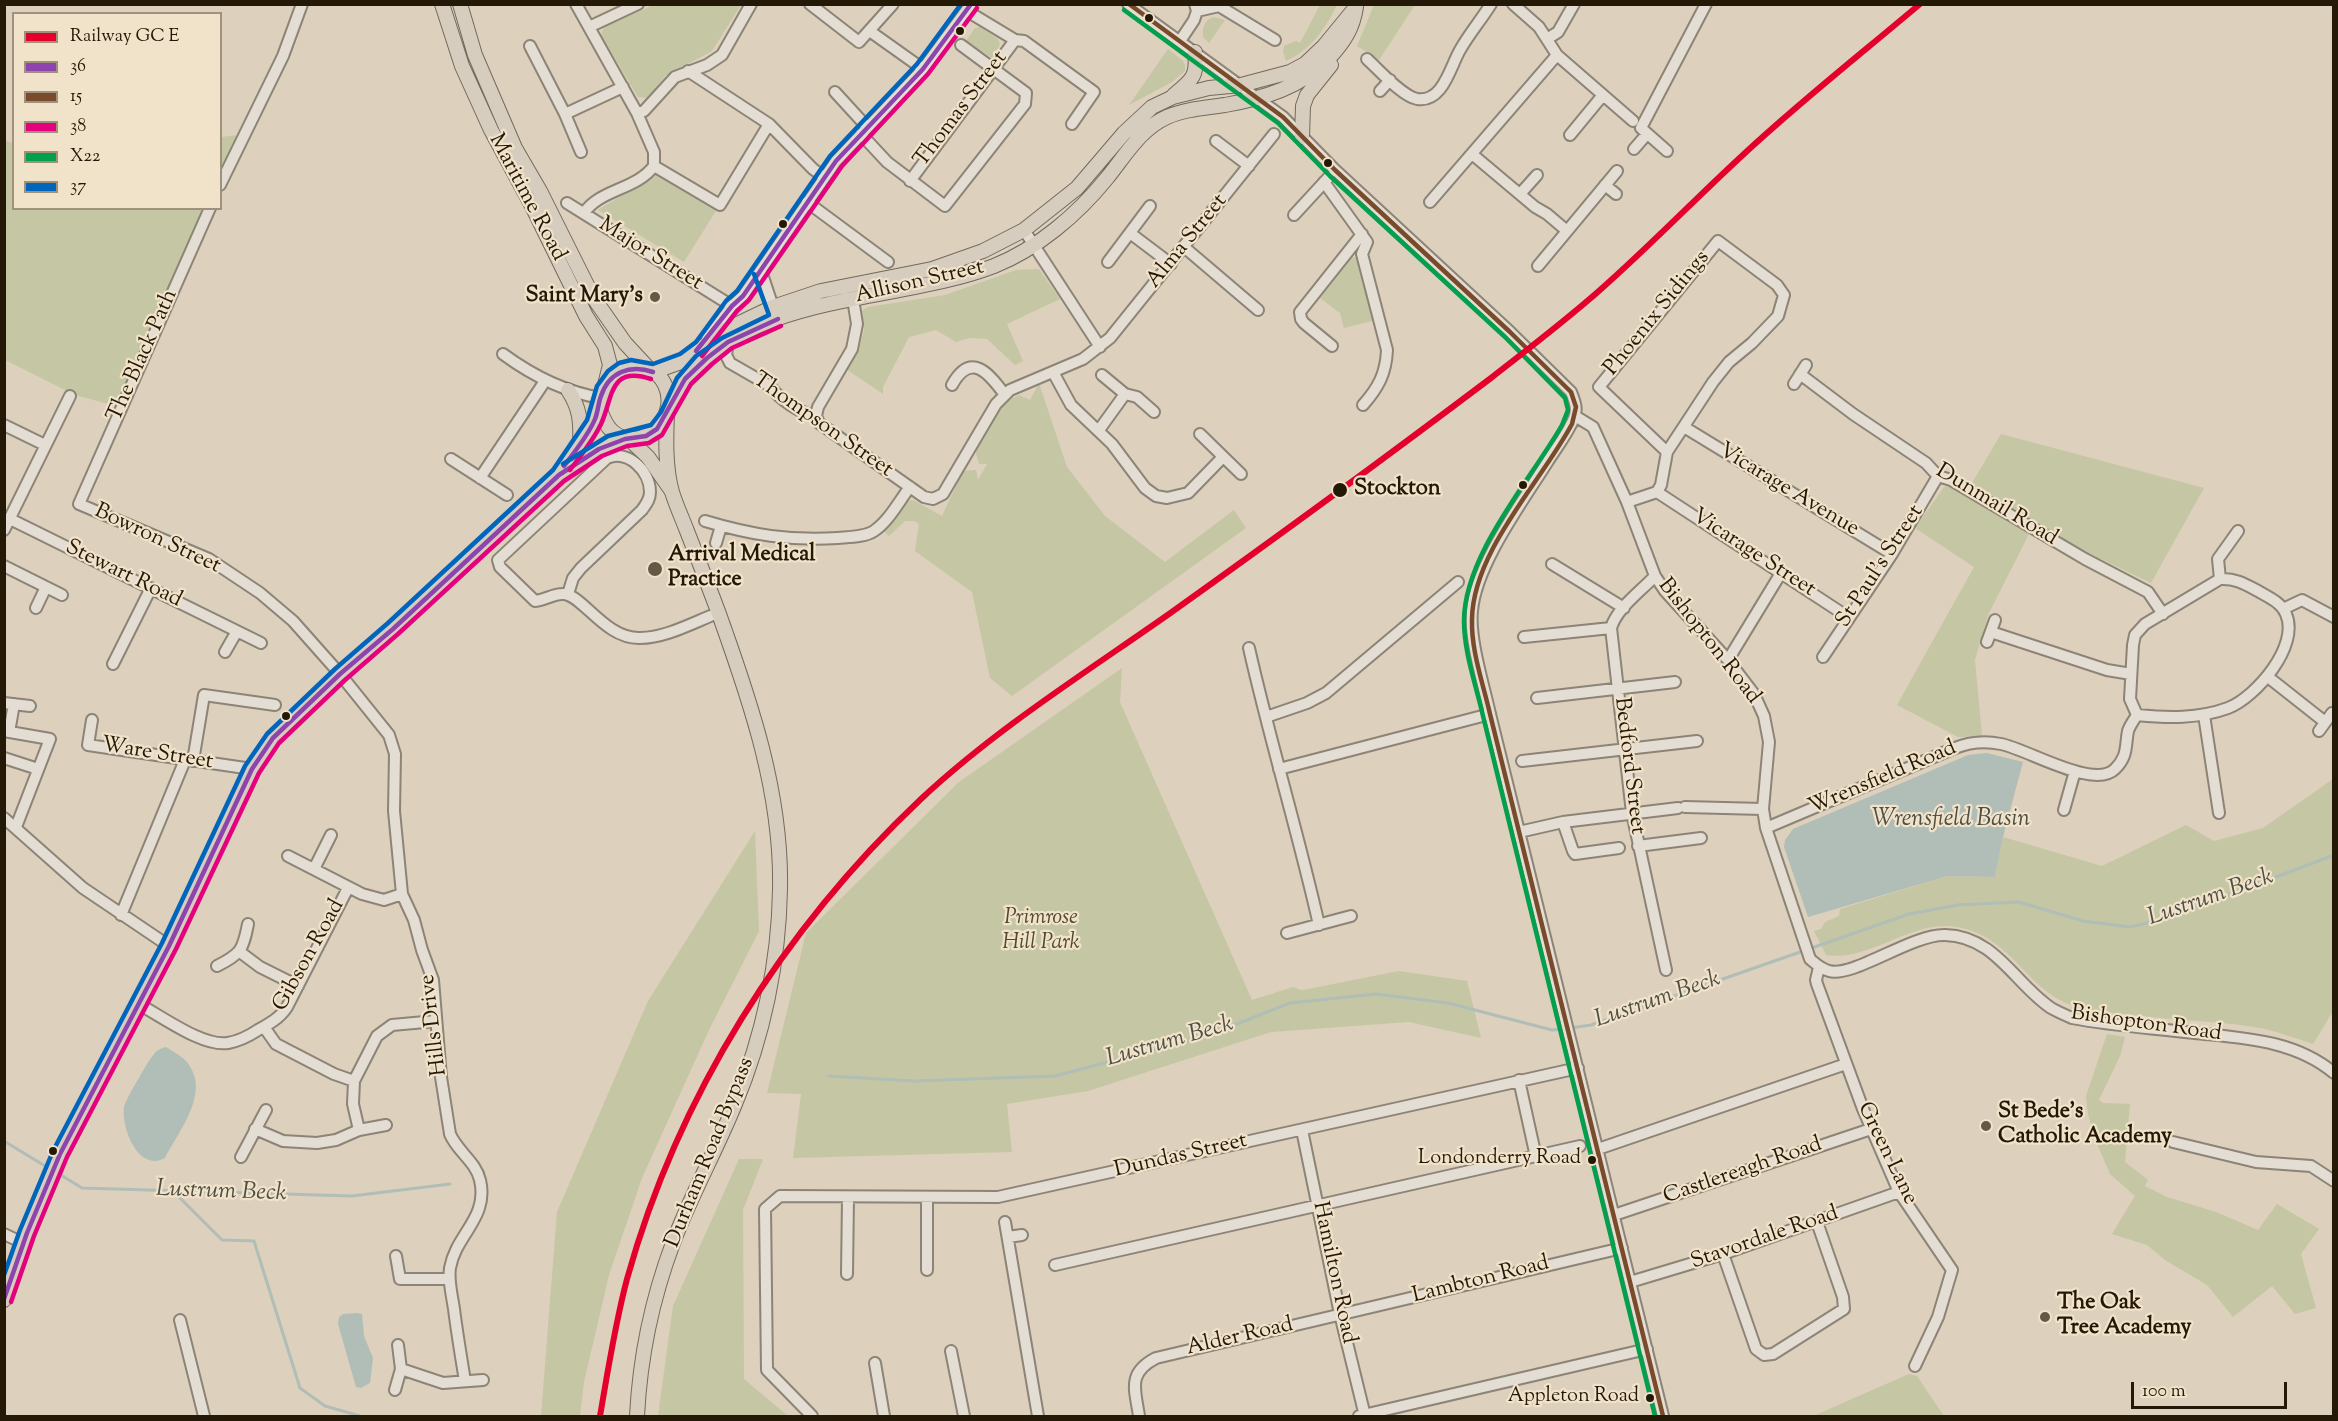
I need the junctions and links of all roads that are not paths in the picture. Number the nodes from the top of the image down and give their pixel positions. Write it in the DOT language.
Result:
graph roads {
  1 [pos="302,4"];
  2 [pos="442,4"];
  3 [pos="460,4"];
  4 [pos="576,4"];
  5 [pos="638,4"];
  6 [pos="751,4"];
  7 [pos="810,4"];
  8 [pos="893,4"];
  9 [pos="1128,4"];
  10 [pos="1491,4"];
  11 [pos="1513,4"];
  12 [pos="1574,4"];
  13 [pos="1706,4"];
  14 [pos="1357,6"];
  15 [pos="969,8"];
  16 [pos="1196,8"];
  17 [pos="589,27"];
  18 [pos="871,32"];
  19 [pos="1547,39"];
  20 [pos="1015,40"];
  21 [pos="1180,40"];
  22 [pos="1275,40"];
  23 [pos="960,45"];
  24 [pos="530,46"];
  25 [pos="1338,48"];
  26 [pos="1195,52"];
  27 [pos="1557,55"];
  28 [pos="1367,59"];
  29 [pos="923,69"];
  30 [pos="993,69"];
  31 [pos="688,71"];
  32 [pos="1390,80"];
  33 [pos="1241,85"];
  34 [pos="623,87"];
  35 [pos="1380,91"];
  36 [pos="834,92"];
  37 [pos="1603,94"];
  38 [pos="1173,97"];
  39 [pos="1258,98"];
  40 [pos="637,113"];
  41 [pos="565,114"];
  42 [pos="1633,121"];
  43 [pos="769,124"];
  44 [pos="1072,124"];
  45 [pos="864,130"];
  46 [pos="1274,134"];
  47 [pos="1647,134"];
  48 [pos="1570,135"];
  49 [pos="1302,137"];
  50 [pos="1216,141"];
  51 [pos="1634,149"];
  52 [pos="1667,151"];
  53 [pos="581,152"];
  54 [pos="1472,154"];
  55 [pos="654,166"];
  56 [pos="1250,166"];
  57 [pos="1335,170"];
  58 [pos="1617,171"];
  59 [pos="1537,175"];
  60 [pos="824,177"];
  61 [pos="222,181"];
  62 [pos="910,181"];
  63 [pos="1324,182"];
  64 [pos="1605,185"];
  65 [pos="1520,194"];
  66 [pos="1616,194"];
  67 [pos="807,202"];
  68 [pos="1430,202"];
  69 [pos="567,203"];
  70 [pos="1150,206"];
  71 [pos="209,210"];
  72 [pos="584,213"];
  73 [pos="1294,215"];
  74 [pos="1024,230"];
  75 [pos="1567,231"];
  76 [pos="1130,233"];
  77 [pos="1362,234"];
  78 [pos="1033,245"];
  79 [pos="1184,247"];
  80 [pos="888,262"];
  81 [pos="1108,262"];
  82 [pos="1171,264"];
  83 [pos="1538,266"];
  84 [pos="761,271"];
  85 [pos="853,299"];
  86 [pos="732,306"];
  87 [pos="1258,310"];
  88 [pos="775,313"];
  89 [pos="728,342"];
  90 [pos="1332,346"];
  91 [pos="701,347"];
  92 [pos="1100,347"];
  93 [pos="503,354"];
  94 [pos="652,371"];
  95 [pos="1053,372"];
  96 [pos="1800,374"];
  97 [pos="1102,375"];
  98 [pos="545,381"];
  99 [pos="952,386"];
  100 [pos="568,390"];
  101 [pos="1125,394"];
  102 [pos="1005,395"];
  103 [pos="70,396"];
  104 [pos="601,398"];
  105 [pos="1363,405"];
  106 [pos="668,411"];
  107 [pos="1154,412"];
  108 [pos="816,416"];
  109 [pos="1575,416"];
  110 [pos="4,425"];
  111 [pos="1684,427"];
  112 [pos="1099,430"];
  113 [pos="1200,434"];
  114 [pos="627,439"];
  115 [pos="580,443"];
  116 [pos="45,446"];
  117 [pos="1667,452"];
  118 [pos="1223,457"];
  119 [pos="451,459"];
  120 [pos="1242,474"];
  121 [pos="559,475"];
  122 [pos="1938,476"];
  123 [pos="480,478"];
  124 [pos="910,487"];
  125 [pos="671,490"];
  126 [pos="1657,492"];
  127 [pos="507,495"];
  128 [pos="1627,502"];
  129 [pos="79,504"];
  130 [pos="705,521"];
  131 [pos="7,524"];
  132 [pos="722,526"];
  133 [pos="2238,531"];
  134 [pos="716,543"];
  135 [pos="1892,554"];
  136 [pos="1552,564"];
  137 [pos="4,566"];
  138 [pos="1781,573"];
  139 [pos="1655,576"];
  140 [pos="2220,579"];
  141 [pos="1458,582"];
  142 [pos="46,587"];
  143 [pos="151,588"];
  144 [pos="568,594"];
  145 [pos="62,595"];
  146 [pos="36,608"];
  147 [pos="1624,608"];
  148 [pos="2283,609"];
  149 [pos="718,613"];
  150 [pos="2163,614"];
  151 [pos="1848,617"];
  152 [pos="2334,617"];
  153 [pos="1995,620"];
  154 [pos="1611,628"];
  155 [pos="237,631"];
  156 [pos="1524,637"];
  157 [pos="261,643"];
  158 [pos="1249,648"];
  159 [pos="225,652"];
  160 [pos="1823,657"];
  161 [pos="1728,660"];
  162 [pos="113,664"];
  163 [pos="339,674"];
  164 [pos="2131,674"];
  165 [pos="2268,677"];
  166 [pos="1675,682"];
  167 [pos="1618,688"];
  168 [pos="1537,698"];
  169 [pos="9,704"];
  170 [pos="276,705"];
  171 [pos="30,706"];
  172 [pos="1491,714"];
  173 [pos="2137,715"];
  174 [pos="2205,715"];
  175 [pos="1266,717"];
  176 [pos="92,720"];
  177 [pos="2325,722"];
  178 [pos="7,731"];
  179 [pos="1697,741"];
  180 [pos="1626,750"];
  181 [pos="4,758"];
  182 [pos="190,760"];
  183 [pos="1522,761"];
  184 [pos="38,769"];
  185 [pos="252,769"];
  186 [pos="1280,769"];
  187 [pos="2075,771"];
  188 [pos="1763,809"];
  189 [pos="2064,810"];
  190 [pos="1632,813"];
  191 [pos="2218,813"];
  192 [pos="4,818"];
  193 [pos="1563,822"];
  194 [pos="16,827"];
  195 [pos="1766,828"];
  196 [pos="1519,832"];
  197 [pos="331,835"];
  198 [pos="1701,838"];
  199 [pos="1638,846"];
  200 [pos="1619,848"];
  201 [pos="288,856"];
  202 [pos="314,869"];
  203 [pos="348,888"];
  204 [pos="402,894"];
  205 [pos="121,915"];
  206 [pos="1351,916"];
  207 [pos="248,924"];
  208 [pos="1319,925"];
  209 [pos="1287,933"];
  210 [pos="170,946"];
  211 [pos="240,952"];
  212 [pos="217,966"];
  213 [pos="1819,967"];
  214 [pos="1666,970"];
  215 [pos="297,986"];
  216 [pos="140,1005"];
  217 [pos="436,1022"];
  218 [pos="264,1027"];
  219 [pos="1846,1064"];
  220 [pos="1578,1068"];
  221 [pos="2334,1073"];
  222 [pos="1519,1080"];
  223 [pos="354,1081"];
  224 [pos="266,1110"];
  225 [pos="386,1125"];
  226 [pos="255,1129"];
  227 [pos="1871,1129"];
  228 [pos="359,1130"];
  229 [pos="1302,1130"];
  230 [pos="2174,1142"];
  231 [pos="1580,1146"];
  232 [pos="1598,1149"];
  233 [pos="241,1157"];
  234 [pos="1536,1157"];
  235 [pos="2334,1181"];
  236 [pos="1899,1192"];
  237 [pos="848,1198"];
  238 [pos="927,1198"];
  239 [pos="1319,1206"];
  240 [pos="1614,1215"];
  241 [pos="1005,1222"];
  242 [pos="1817,1222"];
  243 [pos="4,1234"];
  244 [pos="1022,1235"];
  245 [pos="1008,1237"];
  246 [pos="23,1243"];
  247 [pos="1622,1248"];
  248 [pos="1723,1254"];
  249 [pos="396,1256"];
  250 [pos="1055,1265"];
  251 [pos="927,1270"];
  252 [pos="847,1274"];
  253 [pos="449,1279"];
  254 [pos="1630,1282"];
  255 [pos="5,1299"];
  256 [pos="1340,1314"];
  257 [pos="179,1321"];
  258 [pos="398,1345"];
  259 [pos="1647,1349"];
  260 [pos="951,1351"];
  261 [pos="875,1363"];
  262 [pos="1915,1366"];
  263 [pos="401,1370"];
  264 [pos="483,1380"];
  265 [pos="465,1381"];
  266 [pos="395,1390"];
  267 [pos="204,1416"];
  268 [pos="638,1416"];
  269 [pos="812,1416"];
  270 [pos="884,1416"];
  271 [pos="964,1416"];
  272 [pos="1038,1416"];
  273 [pos="1139,1416"];
  274 [pos="1363,1416"];
  275 [pos="1663,1416"];
  1 -- 61 [label="street"];
  2 -- 104 [label="main road, Maritime Road"];
  3 -- 94 [label="main road, Maritime Road"];
  4 -- 17 [label="street"];
  5 -- 17 [label="street"];
  6 -- 31 [label="street"];
  7 -- 18 [label="street"];
  8 -- 18 [label="street"];
  9 -- 21 [label="street"];
  10 -- 32 [label="street"];
  11 -- 19 [label="street"];
  12 -- 19 [label="street"];
  13 -- 47 [label="street"];
  14 -- 25 [label="main road"];
  14 -- 33 [label="main road, Allison Street"];
  15 -- 20 [label="street"];
  15 -- 29 [label="street"];
  16 -- 21 [label="street"];
  16 -- 22 [label="street"];
  17 -- 34 [label="street"];
  18 -- 29 [label="street"];
  19 -- 27 [label="street"];
  20 -- 30 [label="street, Thomas Street"];
  20 -- 44 [label="street"];
  21 -- 26 [label="street"];
  23 -- 30 [label="street"];
  24 -- 41 [label="street"];
  25 -- 39 [label="main road, Allison Street"];
  25 -- 49 [label="main road"];
  26 -- 33 [label="street"];
  26 -- 38 [label="main road"];
  27 -- 37 [label="street"];
  27 -- 54 [label="street"];
  28 -- 32 [label="street"];
  29 -- 45 [label="street"];
  30 -- 62 [label="street, Thomas Street"];
  30 -- 62 [label="street"];
  31 -- 40 [label="street"];
  31 -- 43 [label="street"];
  32 -- 35 [label="street"];
  33 -- 38 [label="main road, Allison Street"];
  33 -- 39 [label="street"];
  34 -- 40 [label="street"];
  34 -- 41 [label="street"];
  36 -- 45 [label="street"];
  37 -- 42 [label="street"];
  37 -- 48 [label="street"];
  38 -- 74 [label="main road, Allison Street"];
  39 -- 49 [label="street"];
  39 -- 78 [label="main road, Allison Street"];
  40 -- 55 [label="street"];
  41 -- 53 [label="street"];
  43 -- 55 [label="street"];
  43 -- 60 [label="street"];
  45 -- 60 [label="street"];
  45 -- 62 [label="street"];
  46 -- 56 [label="street, Alma Street"];
  47 -- 51 [label="street"];
  47 -- 52 [label="street"];
  49 -- 57 [label="street"];
  50 -- 56 [label="street"];
  54 -- 65 [label="street"];
  54 -- 68 [label="street"];
  55 -- 72 [label="street"];
  56 -- 79 [label="street, Alma Street"];
  57 -- 63 [label="street"];
  57 -- 109 [label="street"];
  58 -- 64 [label="street"];
  59 -- 65 [label="street"];
  60 -- 67 [label="street"];
  63 -- 73 [label="street"];
  63 -- 77 [label="street"];
  64 -- 66 [label="street"];
  64 -- 75 [label="street"];
  65 -- 75 [label="street"];
  67 -- 80 [label="street"];
  67 -- 84 [label="street"];
  69 -- 72 [label="street, Major Street"];
  70 -- 76 [label="street"];
  71 -- 129 [label="street, The Black Path"];
  72 -- 86 [label="street, Major Street"];
  74 -- 78 [label="street"];
  74 -- 88 [label="main road, Allison Street"];
  75 -- 83 [label="street"];
  76 -- 81 [label="street"];
  76 -- 82 [label="street"];
  77 -- 90 [label="street"];
  77 -- 105 [label="street"];
  78 -- 85 [label="main road, Allison Street"];
  78 -- 92 [label="street"];
  79 -- 82 [label="street, Alma Street"];
  79 -- 87 [label="street"];
  82 -- 92 [label="street, Alma Street"];
  84 -- 86 [label="street"];
  84 -- 88 [label="street"];
  85 -- 88 [label="main road, Allison Street"];
  85 -- 108 [label="street"];
  86 -- 91 [label="street"];
  88 -- 89 [label="main road, Allison Street"];
  88 -- 91 [label="main road, Allison Street"];
  89 -- 106 [label="main road, Allison Street"];
  89 -- 108 [label="street, Thompson Street"];
  91 -- 94 [label="main road, Allison Street"];
  92 -- 95 [label="street, Alma Street"];
  93 -- 98 [label="street"];
  94 -- 104 [label="main road"];
  94 -- 106 [label="main road"];
  95 -- 102 [label="street, Alma Street"];
  95 -- 112 [label="street"];
  96 -- 122 [label="street, Dunmail Road"];
  97 -- 101 [label="street"];
  98 -- 100 [label="street"];
  98 -- 123 [label="street"];
  99 -- 102 [label="street"];
  100 -- 104 [label="street"];
  100 -- 115 [label="main road"];
  101 -- 107 [label="street"];
  101 -- 112 [label="street"];
  102 -- 124 [label="street, Thompson Street"];
  103 -- 116 [label="street"];
  104 -- 114 [label="main road"];
  104 -- 115 [label="main road"];
  106 -- 114 [label="main road"];
  106 -- 125 [label="main road"];
  108 -- 124 [label="street, Thompson Street"];
  109 -- 128 [label="street, Bishopton Road"];
  109 -- 172 [label="street"];
  110 -- 116 [label="street"];
  111 -- 117 [label="street"];
  111 -- 117 [label="street, Phoenix Sidings"];
  111 -- 135 [label="street, Vicarage Avenue"];
  112 -- 118 [label="street"];
  113 -- 118 [label="street"];
  114 -- 121 [label="main road"];
  114 -- 125 [label="main road"];
  115 -- 121 [label="main road"];
  116 -- 131 [label="street"];
  117 -- 126 [label="street"];
  118 -- 120 [label="street"];
  119 -- 123 [label="street"];
  121 -- 163 [label="main road"];
  122 -- 135 [label="street, St Paul's Street"];
  122 -- 150 [label="street, Dunmail Road"];
  123 -- 127 [label="street"];
  124 -- 132 [label="street"];
  125 -- 149 [label="main road, Durham Road Bypass"];
  126 -- 128 [label="street"];
  126 -- 138 [label="street, Vicarage Street"];
  128 -- 139 [label="street, Bishopton Road"];
  129 -- 163 [label="street, Bowron Street"];
  130 -- 132 [label="street"];
  131 -- 143 [label="street, Stewart Road"];
  132 -- 134 [label="street"];
  133 -- 140 [label="street"];
  135 -- 151 [label="street, St Paul's Street"];
  136 -- 147 [label="street"];
  137 -- 142 [label="street"];
  138 -- 151 [label="street, Vicarage Street"];
  138 -- 161 [label="street"];
  139 -- 147 [label="street"];
  139 -- 161 [label="street, Bishopton Road"];
  140 -- 148 [label="street"];
  140 -- 150 [label="street"];
  141 -- 175 [label="street"];
  142 -- 145 [label="street"];
  142 -- 146 [label="street"];
  143 -- 155 [label="street, Stewart Road"];
  143 -- 162 [label="street"];
  144 -- 144 [label="street"];
  144 -- 149 [label="street"];
  147 -- 154 [label="street"];
  148 -- 152 [label="street"];
  148 -- 165 [label="street"];
  149 -- 268 [label="main road, Durham Road Bypass"];
  150 -- 164 [label="street"];
  151 -- 160 [label="street, St Paul's Street"];
  153 -- 164 [label="street"];
  154 -- 156 [label="street"];
  154 -- 167 [label="street, Bedford Street"];
  155 -- 157 [label="street, Stewart Road"];
  155 -- 159 [label="street"];
  158 -- 175 [label="street"];
  161 -- 188 [label="street, Bishopton Road"];
  163 -- 185 [label="main road"];
  163 -- 204 [label="street, Hills Drive"];
  164 -- 173 [label="street"];
  165 -- 174 [label="street"];
  165 -- 177 [label="street"];
  166 -- 167 [label="street"];
  167 -- 168 [label="street"];
  167 -- 180 [label="street, Bedford Street"];
  169 -- 171 [label="street"];
  169 -- 178 [label="street"];
  170 -- 182 [label="street"];
  172 -- 186 [label="street"];
  172 -- 196 [label="street"];
  173 -- 174 [label="street"];
  173 -- 187 [label="street, Wrensfield Road"];
  174 -- 191 [label="street"];
  175 -- 186 [label="street"];
  176 -- 182 [label="street, Ware Street"];
  178 -- 184 [label="street"];
  179 -- 180 [label="street"];
  180 -- 183 [label="street"];
  180 -- 190 [label="street, Bedford Street"];
  181 -- 184 [label="street"];
  182 -- 185 [label="street, Ware Street"];
  182 -- 205 [label="street"];
  184 -- 194 [label="street"];
  185 -- 210 [label="main road"];
  186 -- 208 [label="street"];
  187 -- 189 [label="street"];
  187 -- 195 [label="street, Wrensfield Road"];
  188 -- 190 [label="street"];
  188 -- 195 [label="street, Bishopton Road"];
  190 -- 193 [label="street"];
  190 -- 199 [label="street, Bedford Street"];
  192 -- 194 [label="street"];
  193 -- 196 [label="street"];
  193 -- 200 [label="street"];
  194 -- 205 [label="street"];
  195 -- 213 [label="street, Bishopton Road"];
  196 -- 220 [label="street"];
  197 -- 202 [label="street, Gibson Road"];
  198 -- 199 [label="street"];
  199 -- 214 [label="street, Bedford Street"];
  201 -- 202 [label="street, Gibson Road"];
  202 -- 203 [label="street, Gibson Road"];
  203 -- 204 [label="street, Gibson Road"];
  203 -- 215 [label="street, Gibson Road"];
  204 -- 217 [label="street, Hills Drive"];
  205 -- 210 [label="street"];
  206 -- 208 [label="street"];
  207 -- 211 [label="street"];
  208 -- 209 [label="street"];
  210 -- 216 [label="main road"];
  211 -- 212 [label="street"];
  211 -- 215 [label="street"];
  213 -- 219 [label="street, Green Lane"];
  213 -- 221 [label="street, Bishopton Road"];
  215 -- 218 [label="street, Gibson Road"];
  216 -- 218 [label="street, Gibson Road"];
  216 -- 246 [label="main road"];
  217 -- 223 [label="street"];
  217 -- 253 [label="street, Hills Drive"];
  218 -- 223 [label="street"];
  219 -- 227 [label="street, Green Lane"];
  219 -- 232 [label="street"];
  220 -- 222 [label="street, Dundas Street"];
  220 -- 232 [label="street"];
  222 -- 229 [label="street, Dundas Street"];
  222 -- 234 [label="street"];
  223 -- 228 [label="street"];
  224 -- 226 [label="street"];
  225 -- 228 [label="street"];
  226 -- 228 [label="street"];
  226 -- 233 [label="street"];
  227 -- 236 [label="street, Green Lane"];
  227 -- 240 [label="street, Castlereagh Road"];
  229 -- 238 [label="street, Dundas Street"];
  229 -- 239 [label="street, Hamilton Road"];
  230 -- 235 [label="street"];
  231 -- 234 [label="street"];
  232 -- 240 [label="street"];
  234 -- 239 [label="street"];
  236 -- 242 [label="street, Stavordale Road"];
  236 -- 262 [label="street, Green Lane"];
  237 -- 238 [label="street, Dundas Street"];
  237 -- 252 [label="street"];
  237 -- 269 [label="street, Dundas Street"];
  238 -- 251 [label="street"];
  239 -- 250 [label="street"];
  239 -- 256 [label="street, Hamilton Road"];
  240 -- 247 [label="street"];
  241 -- 245 [label="street"];
  242 -- 248 [label="street, Stavordale Road"];
  242 -- 248 [label="street"];
  243 -- 246 [label="street"];
  244 -- 245 [label="street"];
  245 -- 272 [label="street"];
  246 -- 255 [label="main road"];
  247 -- 254 [label="street"];
  247 -- 256 [label="street, Lambton Road"];
  248 -- 254 [label="street, Stavordale Road"];
  249 -- 253 [label="street"];
  253 -- 265 [label="street, Hills Drive"];
  254 -- 259 [label="street"];
  256 -- 273 [label="street, Alder Road"];
  256 -- 274 [label="street, Hamilton Road"];
  257 -- 267 [label="street"];
  258 -- 263 [label="street"];
  259 -- 274 [label="street"];
  259 -- 275 [label="street"];
  260 -- 271 [label="street"];
  261 -- 270 [label="street"];
  263 -- 265 [label="street"];
  263 -- 266 [label="street"];
  264 -- 265 [label="street"];
}
